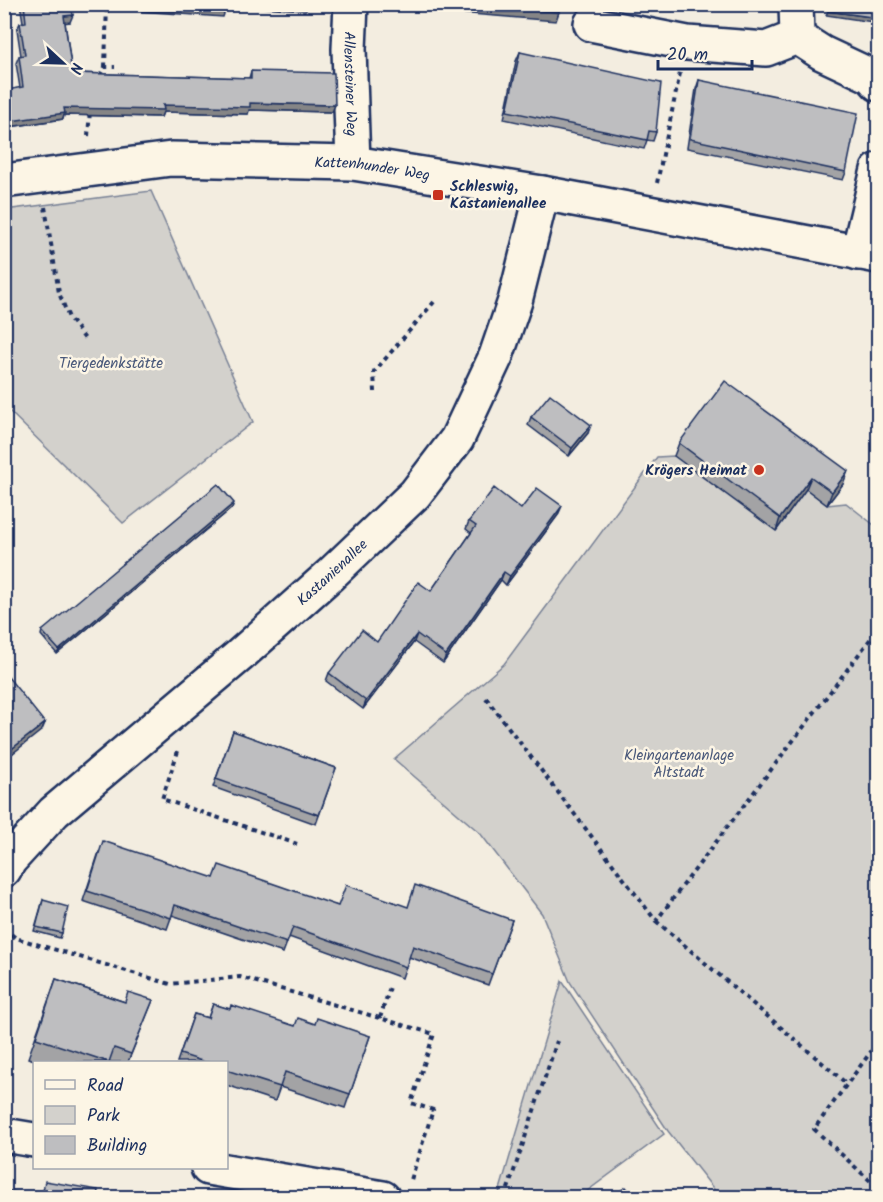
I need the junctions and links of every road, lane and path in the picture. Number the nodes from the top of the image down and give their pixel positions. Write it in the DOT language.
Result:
graph roads {
  1 [pos="107,4"];
  2 [pos="351,4"];
  3 [pos="796,4"];
  4 [pos="591,24"];
  5 [pos="797,37"];
  6 [pos="687,43"];
  7 [pos="105,67"];
  8 [pos="115,68"];
  9 [pos="97,82"];
  10 [pos="879,84"];
  11 [pos="91,110"];
  12 [pos="353,163"];
  13 [pos="87,170"];
  14 [pos="879,170"];
  15 [pos="40,177"];
  16 [pos="4,182"];
  17 [pos="542,193"];
  18 [pos="650,214"];
  19 [pos="868,255"];
  20 [pos="434,302"];
  21 [pos="85,339"];
  22 [pos="375,392"];
  23 [pos="879,629"];
  24 [pos="486,698"];
  25 [pos="162,799"];
  26 [pos="297,844"];
  27 [pos="4,870"];
  28 [pos="656,921"];
  29 [pos="4,929"];
  30 [pos="390,987"];
  31 [pos="380,1018"];
  32 [pos="557,1041"];
  33 [pos="879,1042"];
  34 [pos="847,1084"];
  35 [pos="4,1135"];
  36 [pos="33,1140"];
  37 [pos="223,1169"];
  38 [pos="879,1188"];
  39 [pos="396,1192"];
  40 [pos="505,1197"];
  1 -- 7 [label="path"];
  2 -- 12 [label="street, Allensteiner Weg"];
  3 -- 5 [label="street"];
  4 -- 6 [label="street"];
  5 -- 6 [label="street"];
  5 -- 10 [label="street"];
  6 -- 18 [label="path"];
  7 -- 8 [label="path"];
  7 -- 9 [label="path"];
  11 -- 13 [label="path"];
  12 -- 13 [label="street, Kattenhunder Weg"];
  12 -- 17 [label="street, Kattenhunder Weg"];
  13 -- 15 [label="street, Kattenhunder Weg"];
  14 -- 19 [label="street"];
  15 -- 16 [label="street, Kattenhunder Weg"];
  15 -- 21 [label="path"];
  17 -- 18 [label="street, Kattenhunder Weg"];
  17 -- 27 [label="street, Kastanienallee"];
  18 -- 19 [label="street, Kattenhunder Weg"];
  20 -- 22 [label="path"];
  23 -- 28 [label="path"];
  24 -- 28 [label="path"];
  25 -- 26 [label="path"];
  28 -- 34 [label="path"];
  29 -- 31 [label="path"];
  30 -- 31 [label="path"];
  31 -- 39 [label="path"];
  32 -- 40 [label="path"];
  33 -- 34 [label="path"];
  34 -- 38 [label="path"];
  35 -- 36 [label="street"];
  37 -- 39 [label="street"];
}
